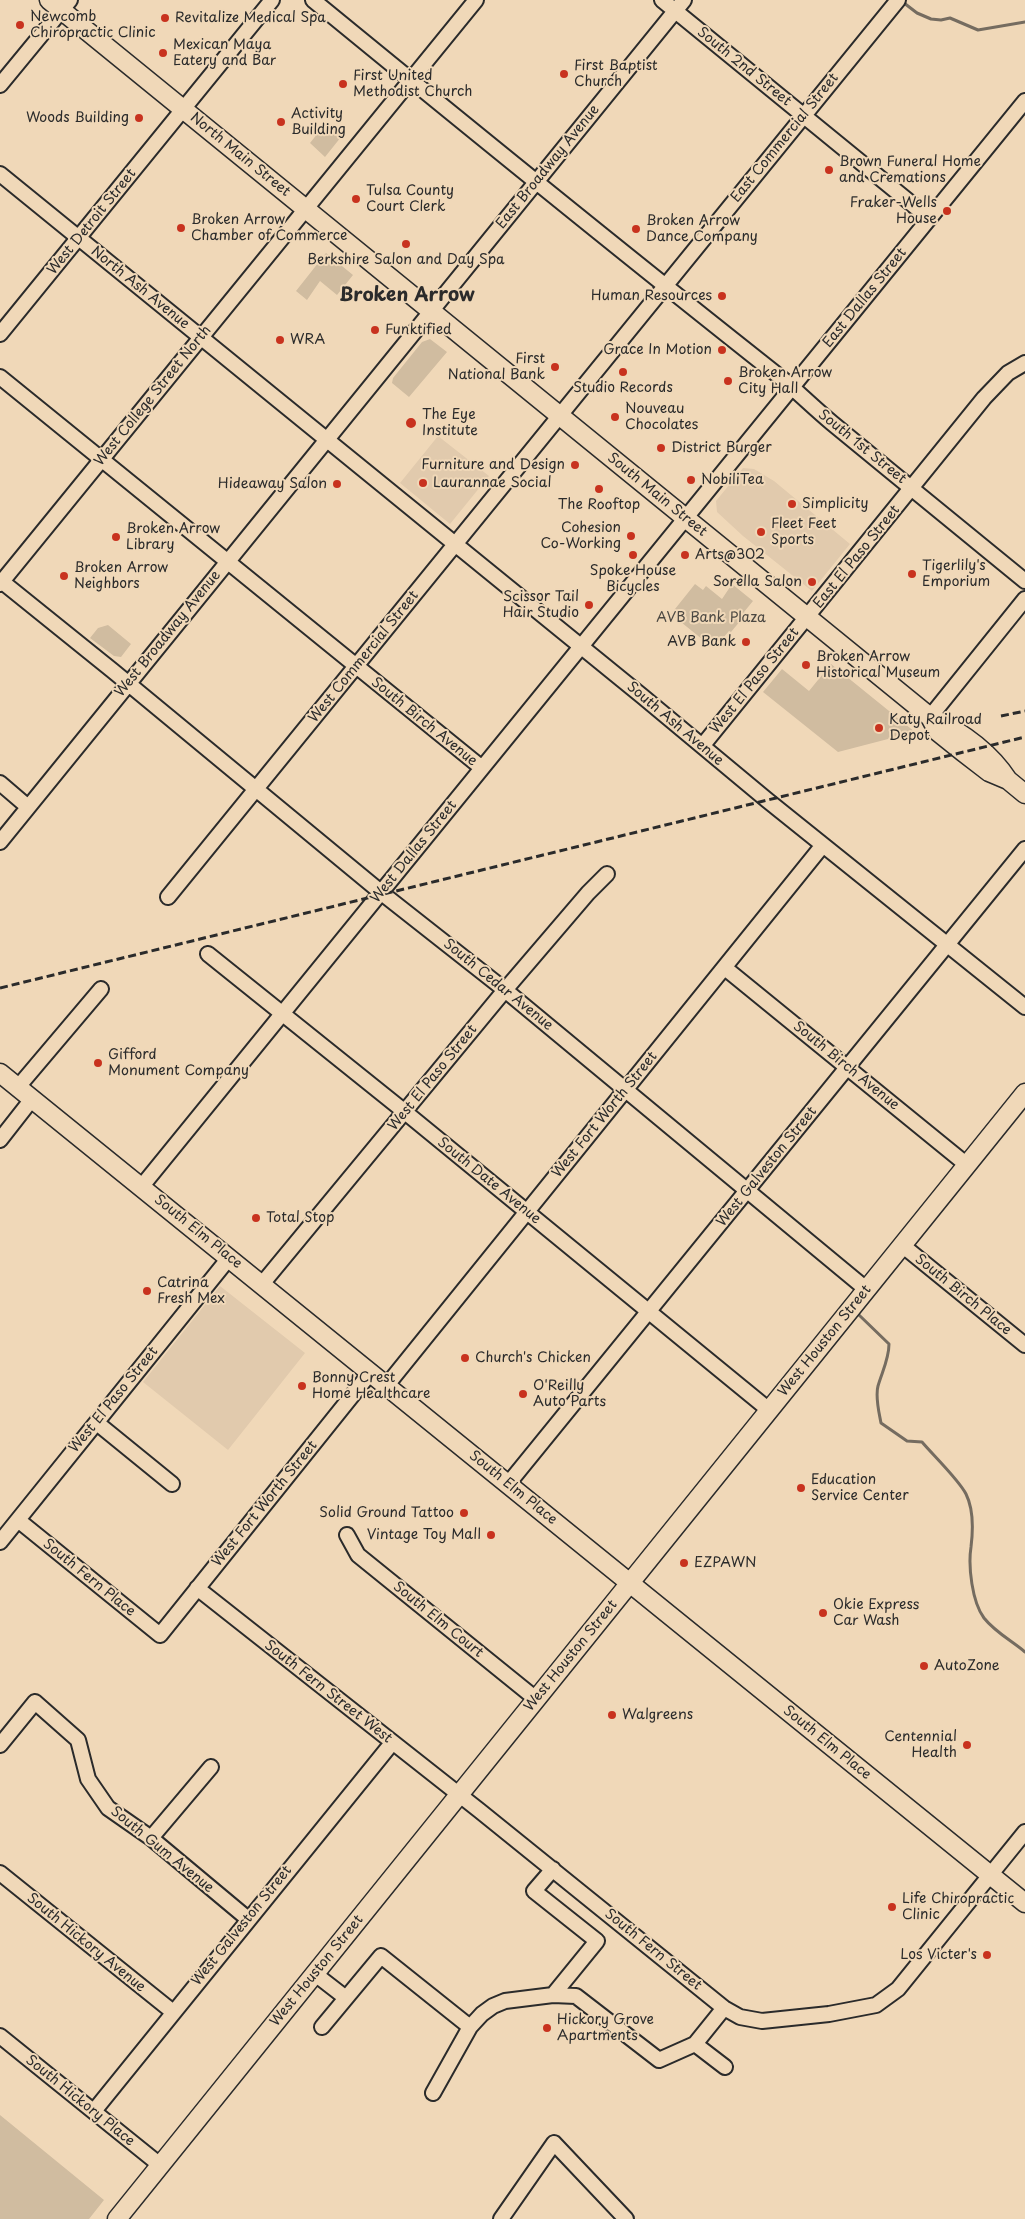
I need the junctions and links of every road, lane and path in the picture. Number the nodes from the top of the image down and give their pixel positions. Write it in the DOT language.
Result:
graph roads {
  1 [pos="272,0"];
  2 [pos="313,0"];
  3 [pos="476,0"];
  4 [pos="662,0"];
  5 [pos="898,0"];
  6 [pos="60,3"];
  7 [pos="680,5"];
  8 [pos="411,80"];
  9 [pos="0,85"];
  10 [pos="1025,101"];
  11 [pos="183,109"];
  12 [pos="804,115"];
  13 [pos="1020,116"];
  14 [pos="0,174"];
  15 [pos="536,181"];
  16 [pos="306,209"];
  17 [pos="929,218"];
  18 [pos="78,238"];
  19 [pos="665,286"];
  20 [pos="431,310"];
  21 [pos="0,334"];
  22 [pos="200,337"];
  23 [pos="1025,364"];
  24 [pos="0,377"];
  25 [pos="792,388"];
  26 [pos="560,416"];
  27 [pos="326,439"];
  28 [pos="101,460"];
  29 [pos="912,488"];
  30 [pos="685,518"];
  31 [pos="456,544"];
  32 [pos="227,562"];
  33 [pos="1025,581"];
  34 [pos="1,582"];
  35 [pos="1025,599"];
  36 [pos="1025,613"];
  37 [pos="808,617"];
  38 [pos="1009,619"];
  39 [pos="581,646"];
  40 [pos="356,666"];
  41 [pos="128,683"];
  42 [pos="930,717"];
  43 [pos="702,746"];
  44 [pos="482,768"];
  45 [pos="0,783"];
  46 [pos="255,789"];
  47 [pos="1025,794"];
  48 [pos="28,807"];
  49 [pos="0,842"];
  50 [pos="823,846"];
  51 [pos="1025,849"];
  52 [pos="607,874"];
  53 [pos="381,892"];
  54 [pos="168,897"];
  55 [pos="947,945"];
  56 [pos="208,954"];
  57 [pos="725,968"];
  58 [pos="101,989"];
  59 [pos="505,990"];
  60 [pos="1025,1007"];
  61 [pos="283,1014"];
  62 [pos="847,1067"];
  63 [pos="0,1073"];
  64 [pos="18,1087"];
  65 [pos="625,1090"];
  66 [pos="1025,1093"];
  67 [pos="32,1099"];
  68 [pos="405,1112"];
  69 [pos="0,1140"];
  70 [pos="967,1165"];
  71 [pos="142,1186"];
  72 [pos="748,1190"];
  73 [pos="527,1212"];
  74 [pos="902,1245"];
  75 [pos="229,1258"];
  76 [pos="262,1284"];
  77 [pos="866,1289"];
  78 [pos="650,1311"];
  79 [pos="1025,1345"];
  80 [pos="370,1372"];
  81 [pos="387,1385"];
  82 [pos="769,1410"];
  83 [pos="97,1423"];
  84 [pos="172,1484"];
  85 [pos="508,1484"];
  86 [pos="18,1520"];
  87 [pos="347,1536"];
  88 [pos="0,1542"];
  89 [pos="630,1582"];
  90 [pos="197,1588"];
  91 [pos="160,1635"];
  92 [pos="536,1699"];
  93 [pos="392,1743"];
  94 [pos="0,1746"];
  95 [pos="211,1767"];
  96 [pos="460,1795"];
  97 [pos="1025,1832"];
  98 [pos="151,1838"];
  99 [pos="553,1869"];
  100 [pos="0,1873"];
  101 [pos="990,1875"];
  102 [pos="1025,1903"];
  103 [pos="248,1919"];
  104 [pos="315,1974"];
  105 [pos="553,1995"];
  106 [pos="346,1998"];
  107 [pos="724,2008"];
  108 [pos="173,2012"];
  109 [pos="322,2027"];
  110 [pos="470,2028"];
  111 [pos="0,2036"];
  112 [pos="695,2044"];
  113 [pos="725,2067"];
  114 [pos="434,2094"];
  115 [pos="94,2111"];
  116 [pos="160,2165"];
  117 [pos="116,2219"];
  118 [pos="501,2219"];
  119 [pos="626,2219"];
  1 -- 11 [label="street, West Detroit Street"];
  2 -- 8 [label="street, South 1st Street"];
  3 -- 8 [label="street, West College Street North"];
  4 -- 7 [label="street, South 2nd Street"];
  5 -- 12 [label="street, East Commercial Street"];
  6 -- 9 [label="street"];
  6 -- 11 [label="main road, North Main Street"];
  7 -- 12 [label="street, South 2nd Street"];
  7 -- 15 [label="street, East Broadway Avenue"];
  8 -- 15 [label="street, South 1st Street"];
  8 -- 16 [label="street, West College Street North"];
  10 -- 13 [label="street, East Dallas Street"];
  11 -- 16 [label="main road, North Main Street"];
  11 -- 18 [label="street, West Detroit Street"];
  12 -- 17 [label="street, South 2nd Street"];
  12 -- 19 [label="street, East Commercial Street"];
  13 -- 17 [label="street, East Dallas Street"];
  14 -- 18 [label="street, North Ash Avenue"];
  15 -- 19 [label="street, South 1st Street"];
  15 -- 20 [label="street, East Broadway Avenue"];
  16 -- 20 [label="main road, North Main Street"];
  16 -- 22 [label="street, West College Street North"];
  17 -- 25 [label="street, East Dallas Street"];
  18 -- 21 [label="street, West Detroit Street"];
  18 -- 22 [label="street, North Ash Avenue"];
  19 -- 25 [label="street, South 1st Street"];
  19 -- 26 [label="street, East Commercial Street"];
  20 -- 26 [label="main road, South Main Street"];
  20 -- 27 [label="street, West Broadway Avenue"];
  22 -- 27 [label="street, North Ash Avenue"];
  22 -- 28 [label="street, West College Street North"];
  23 -- 29 [label="street, East El Paso Street"];
  24 -- 28 [label="street, South Birch Avenue"];
  25 -- 29 [label="street, South 1st Street"];
  25 -- 30 [label="street, East Dallas Street"];
  26 -- 30 [label="main road, South Main Street"];
  26 -- 31 [label="street, West Commercial Street"];
  27 -- 31 [label="street, South Ash Avenue"];
  27 -- 32 [label="street, West Broadway Avenue"];
  28 -- 32 [label="street, South Birch Avenue"];
  28 -- 34 [label="street, West College Street North"];
  29 -- 33 [label="street, South 1st Street"];
  29 -- 37 [label="street, East El Paso Street"];
  30 -- 37 [label="main road, South Main Street"];
  30 -- 39 [label="street, West Dallas Street"];
  31 -- 39 [label="street, South Ash Avenue"];
  31 -- 40 [label="street, West Commercial Street"];
  32 -- 40 [label="street, South Birch Avenue"];
  32 -- 41 [label="street, West Broadway Avenue"];
  34 -- 41 [label="street, South Cedar Avenue"];
  35 -- 38 [label="street"];
  36 -- 38 [label="street"];
  37 -- 42 [label="main road, South Main Street"];
  37 -- 43 [label="street, West El Paso Street"];
  38 -- 42 [label="street"];
  39 -- 43 [label="street, South Ash Avenue"];
  39 -- 44 [label="street, West Dallas Street"];
  40 -- 44 [label="street, South Birch Avenue"];
  40 -- 46 [label="street, West Commercial Street"];
  41 -- 46 [label="street, South Cedar Avenue"];
  41 -- 48 [label="street, West Broadway Avenue"];
  42 -- 47 [label="main road, South Main Street"];
  43 -- 50 [label="street, South Ash Avenue"];
  44 -- 53 [label="street, West Dallas Street"];
  45 -- 48 [label="street"];
  46 -- 53 [label="street, South Cedar Avenue"];
  46 -- 54 [label="street, West Commercial Street"];
  48 -- 49 [label="street, West Broadway Avenue"];
  50 -- 55 [label="street, South Ash Avenue"];
  50 -- 57 [label="street, West Fort Worth Street"];
  51 -- 55 [label="street, West Galveston Street"];
  52 -- 59 [label="street, West El Paso Street"];
  53 -- 59 [label="street, South Cedar Avenue"];
  53 -- 61 [label="street, West Dallas Street"];
  55 -- 60 [label="street, South Ash Avenue"];
  55 -- 62 [label="street, West Galveston Street"];
  56 -- 61 [label="street, South Date Avenue"];
  57 -- 62 [label="street, South Birch Avenue"];
  57 -- 65 [label="street, West Fort Worth Street"];
  58 -- 64 [label="street"];
  59 -- 65 [label="street, South Cedar Avenue"];
  59 -- 68 [label="street, West El Paso Street"];
  61 -- 68 [label="street, South Date Avenue"];
  61 -- 71 [label="street, West Dallas Street"];
  62 -- 70 [label="street, South Birch Avenue"];
  62 -- 72 [label="street, West Galveston Street"];
  63 -- 64 [label="main road, South Elm Place"];
  64 -- 67 [label="main road, South Elm Place"];
  65 -- 72 [label="street, South Cedar Avenue"];
  65 -- 73 [label="street, West Fort Worth Street"];
  66 -- 70 [label="main road, West Houston Street"];
  67 -- 69 [label="street"];
  67 -- 71 [label="main road, South Elm Place"];
  68 -- 73 [label="street, South Date Avenue"];
  68 -- 76 [label="street, West El Paso Street"];
  70 -- 74 [label="main road, West Houston Street"];
  71 -- 75 [label="main road, South Elm Place"];
  72 -- 77 [label="street, South Cedar Avenue"];
  72 -- 78 [label="street, West Galveston Street"];
  73 -- 78 [label="street, South Date Avenue"];
  73 -- 81 [label="street, West Fort Worth Street"];
  74 -- 77 [label="main road, West Houston Street"];
  74 -- 79 [label="street, South Birch Place"];
  75 -- 76 [label="main road, South Elm Place"];
  75 -- 83 [label="street, West El Paso Street"];
  76 -- 80 [label="main road, South Elm Place"];
  77 -- 82 [label="main road, West Houston Street"];
  78 -- 82 [label="street, South Date Avenue"];
  78 -- 85 [label="street, West Galveston Street"];
  80 -- 81 [label="main road, South Elm Place"];
  80 -- 90 [label="street, West Fort Worth Street"];
  81 -- 85 [label="main road, South Elm Place"];
  82 -- 89 [label="main road, West Houston Street"];
  83 -- 84 [label="street"];
  83 -- 86 [label="street, West El Paso Street"];
  85 -- 89 [label="main road, South Elm Place"];
  86 -- 88 [label="street, West El Paso Street"];
  86 -- 91 [label="street, South Fern Place"];
  87 -- 92 [label="street, South Elm Court"];
  89 -- 92 [label="main road, West Houston Street"];
  89 -- 101 [label="main road, South Elm Place"];
  90 -- 91 [label="street, West Fort Worth Street"];
  90 -- 93 [label="street, South Fern Street West"];
  92 -- 96 [label="main road, West Houston Street"];
  93 -- 96 [label="street, South Fern Street West"];
  93 -- 103 [label="street, West Galveston Street"];
  94 -- 98 [label="street, South Gum Avenue"];
  95 -- 98 [label="street"];
  96 -- 99 [label="street, South Fern Street"];
  96 -- 104 [label="main road, West Houston Street"];
  97 -- 101 [label="street"];
  98 -- 103 [label="street, South Gum Avenue"];
  99 -- 105 [label="street"];
  99 -- 107 [label="street, South Fern Street"];
  100 -- 108 [label="street, South Hickory Avenue"];
  101 -- 102 [label="main road, South Elm Place"];
  101 -- 107 [label="street, South Fern Street"];
  103 -- 108 [label="street, West Galveston Street"];
  104 -- 106 [label="street"];
  104 -- 116 [label="main road, West Houston Street"];
  105 -- 110 [label="street"];
  105 -- 112 [label="street"];
  106 -- 109 [label="street"];
  106 -- 110 [label="street"];
  107 -- 112 [label="street"];
  108 -- 115 [label="street, West Galveston Street"];
  110 -- 114 [label="street"];
  111 -- 115 [label="street, South Hickory Place"];
  112 -- 113 [label="street"];
  115 -- 116 [label="street, South Hickory Place"];
  116 -- 117 [label="main road, West Houston Street"];
  118 -- 119 [label="street"];
}
